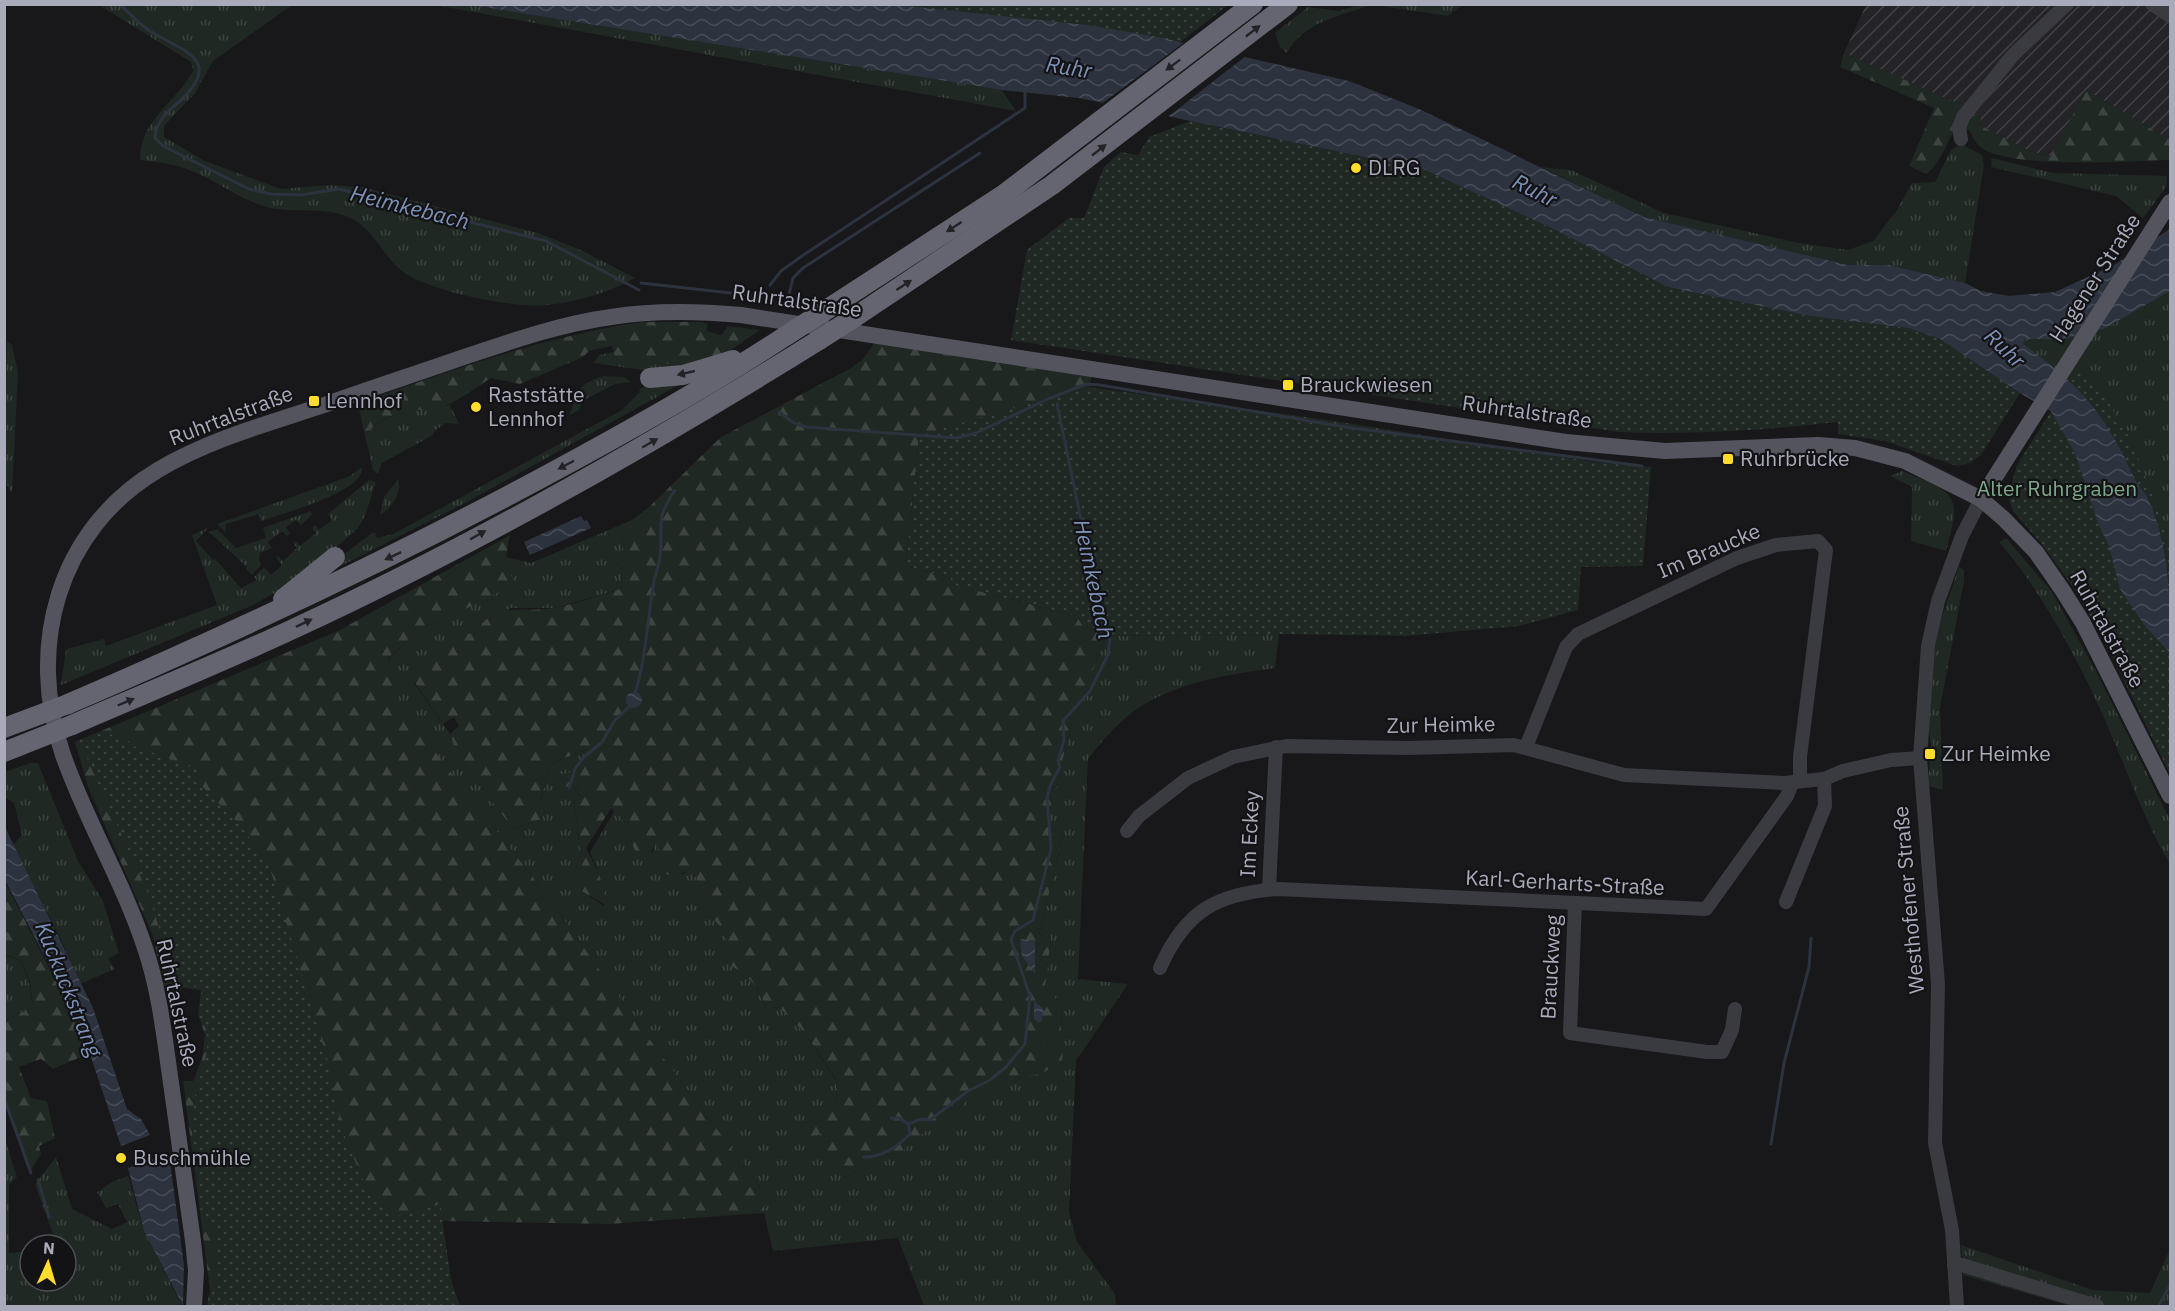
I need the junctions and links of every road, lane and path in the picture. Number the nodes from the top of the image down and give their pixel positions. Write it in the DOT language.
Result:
graph roads {
  1 [pos="1253,4"];
  2 [pos="1288,4"];
  3 [pos="2067,4"];
  4 [pos="2152,4"];
  5 [pos="2170,16"];
  6 [pos="1961,139"];
  7 [pos="2169,204"];
  8 [pos="762,352"];
  9 [pos="650,378"];
  10 [pos="1981,499"];
  11 [pos="335,558"];
  12 [pos="214,641"];
  13 [pos="4,728"];
  14 [pos="1276,747"];
  15 [pos="1526,747"];
  16 [pos="4,752"];
  17 [pos="1920,758"];
  18 [pos="1824,779"];
  19 [pos="1796,782"];
  20 [pos="2170,796"];
  21 [pos="1127,831"];
  22 [pos="1269,889"];
  23 [pos="1786,902"];
  24 [pos="1575,903"];
  25 [pos="1160,968"];
  26 [pos="1735,1009"];
  27 [pos="1954,1265"];
  28 [pos="194,1306"];
  29 [pos="1957,1306"];
  30 [pos="2097,1306"];
  1 -- 8 [label="highway, one-way, bridge"];
  16 -- 2 [label="highway, one-way, bridge"];
  3 -- 6 [label="street"];
  4 -- 5 [label="street"];
  7 -- 10 [label="main road, Hagener Straße"];
  8 -- 9 [label="highway, one-way"];
  8 -- 12 [label="highway, one-way"];
  10 -- 17 [label="street, Westhofener Straße"];
  10 -- 20 [label="main road, Ruhrtalstraße"];
  10 -- 28 [label="main road, Ruhrtalstraße"];
  11 -- 12 [label="highway"];
  12 -- 13 [label="highway, bridge"];
  14 -- 15 [label="street, Zur Heimke"];
  14 -- 21 [label="street, Zur Heimke"];
  14 -- 22 [label="street, Im Eckey"];
  15 -- 19 [label="street, Zur Heimke"];
  15 -- 19 [label="street, Im Braucke"];
  17 -- 18 [label="street, Zur Heimke"];
  17 -- 27 [label="street, Westhofener Straße"];
  18 -- 19 [label="street, Zur Heimke"];
  18 -- 23 [label="street"];
  19 -- 24 [label="street, Karl-Gerharts-Straße"];
  22 -- 24 [label="street, Karl-Gerharts-Straße"];
  22 -- 25 [label="street, Im Eckey"];
  24 -- 26 [label="street, Brauckweg"];
  27 -- 29 [label="street, Westhofener Straße"];
  27 -- 30 [label="street"];
}
